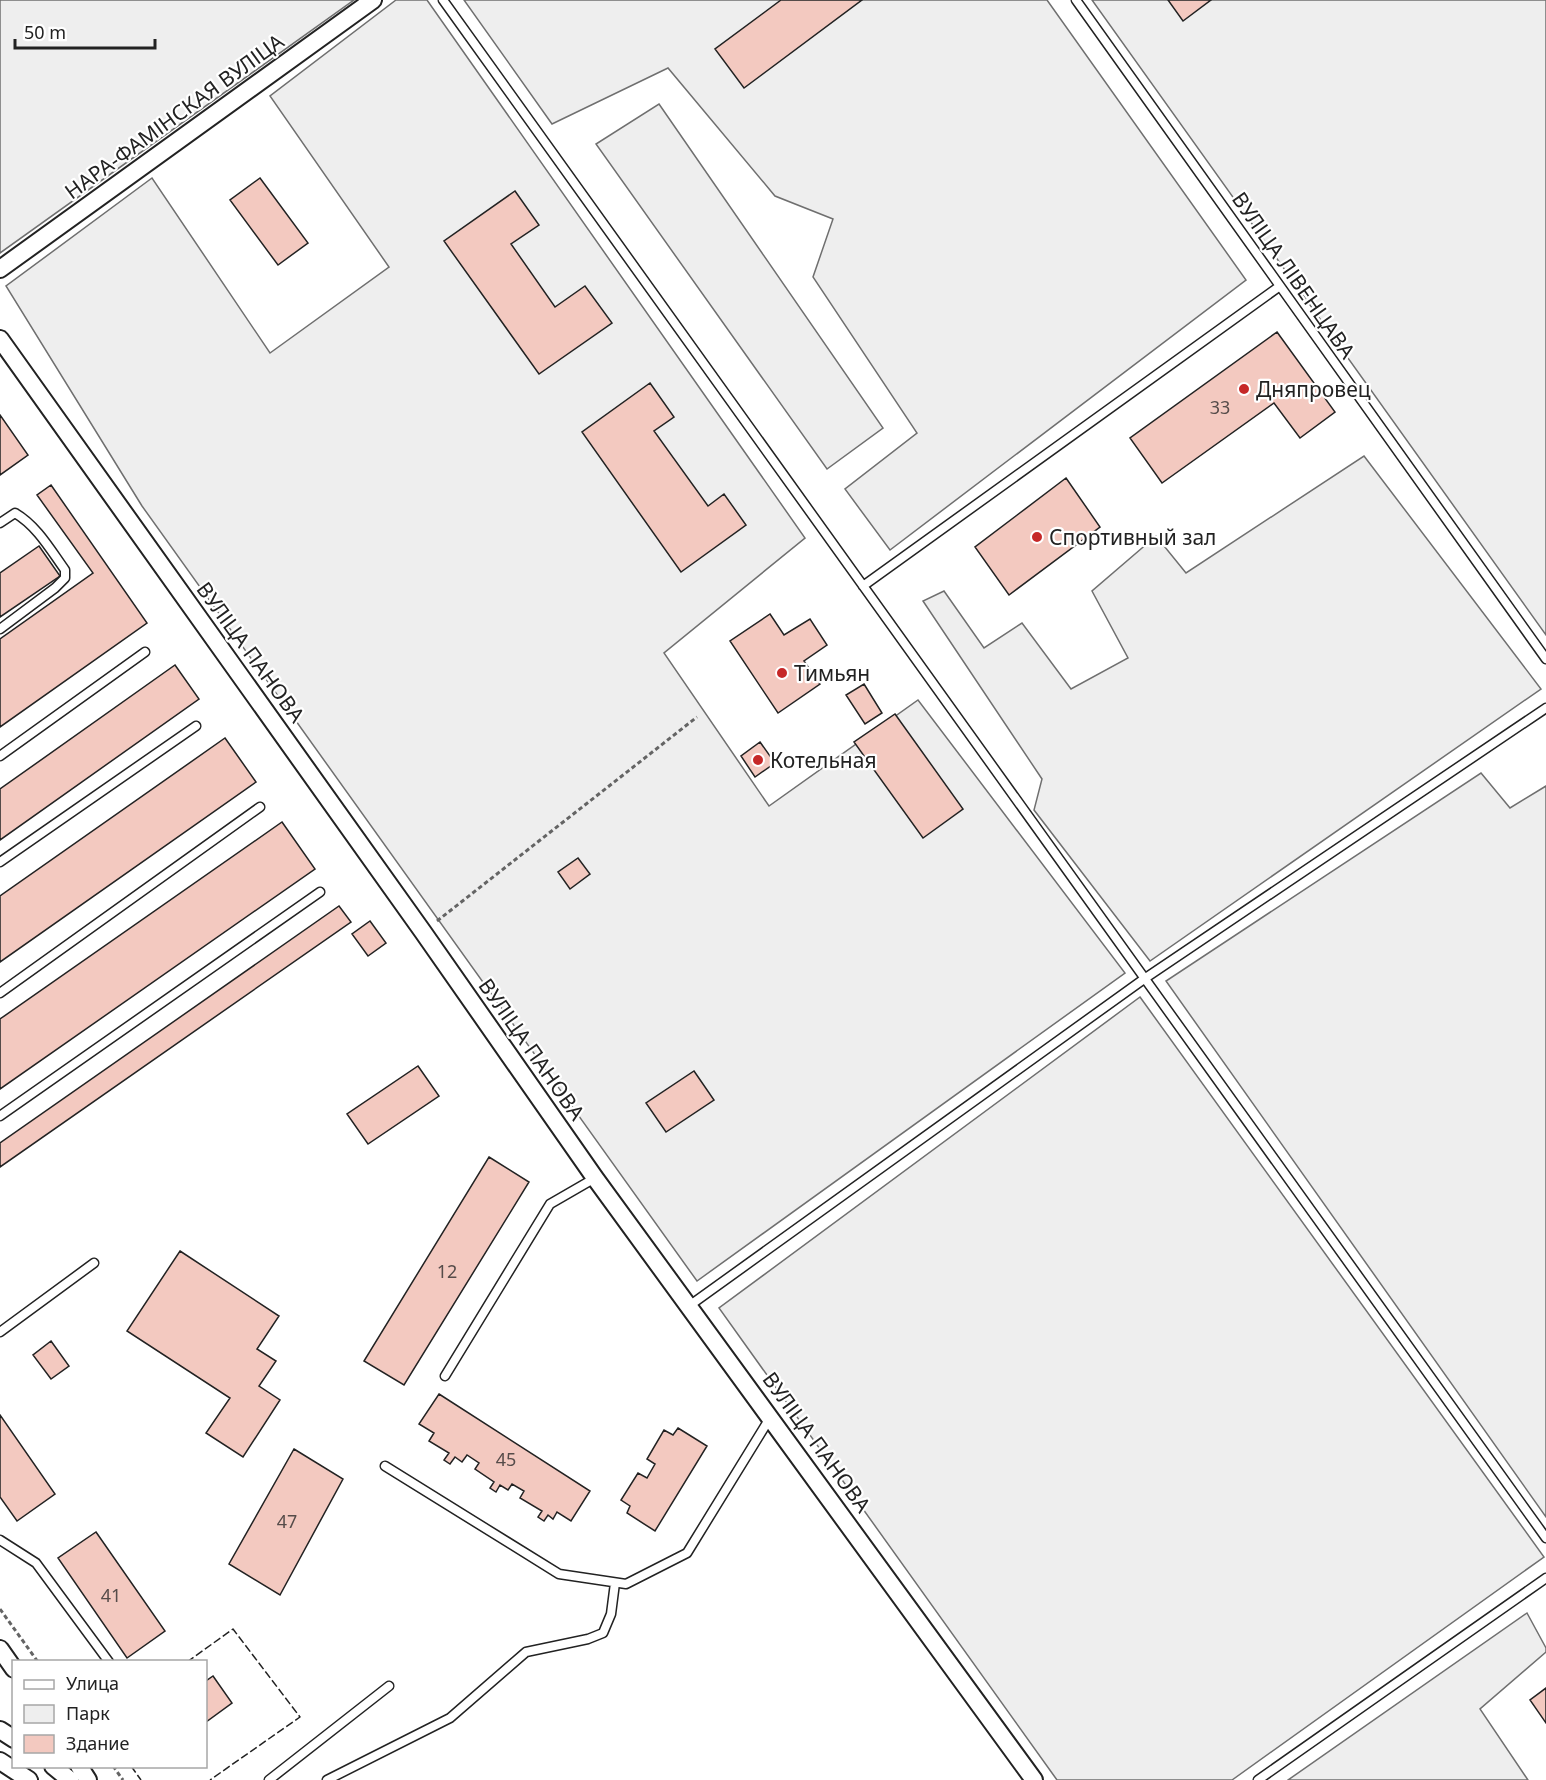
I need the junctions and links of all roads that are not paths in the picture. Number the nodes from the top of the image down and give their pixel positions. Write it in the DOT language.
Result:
graph roads {
  1 [pos="373,0"];
  2 [pos="443,0"];
  3 [pos="1076,0"];
  4 [pos="0,269"];
  5 [pos="1280,286"];
  6 [pos="0,339"];
  7 [pos="0,523"];
  8 [pos="863,586"];
  9 [pos="0,629"];
  10 [pos="145,652"];
  11 [pos="1546,659"];
  12 [pos="1546,708"];
  13 [pos="196,726"];
  14 [pos="0,756"];
  15 [pos="260,807"];
  16 [pos="0,862"];
  17 [pos="320,892"];
  18 [pos="1144,979"];
  19 [pos="0,993"];
  20 [pos="0,1116"];
  21 [pos="595,1178"];
  22 [pos="94,1263"];
  23 [pos="689,1306"];
  24 [pos="0,1332"];
  25 [pos="445,1376"];
  26 [pos="771,1418"];
  27 [pos="385,1466"];
  28 [pos="1546,1538"];
  29 [pos="0,1540"];
  30 [pos="1546,1578"];
  31 [pos="615,1583"];
  32 [pos="0,1649"];
  33 [pos="108,1660"];
  34 [pos="12,1666"];
  35 [pos="389,1686"];
  36 [pos="0,1761"];
  37 [pos="54,1768"];
  38 [pos="28,1780"];
  39 [pos="70,1780"];
  40 [pos="269,1780"];
  41 [pos="327,1780"];
  42 [pos="1034,1780"];
  43 [pos="1258,1780"];
  1 -- 4 [label="street, НАРА-ФАМІНСКАЯ ВУЛІЦА"];
  2 -- 8 [label="lane"];
  3 -- 5 [label="lane, ВУЛІЦА ЛІВЕНЦАВА"];
  5 -- 8 [label="lane"];
  5 -- 11 [label="lane, ВУЛІЦА ЛІВЕНЦАВА"];
  6 -- 21 [label="street, ВУЛІЦА ПАНОВА"];
  7 -- 9 [label="lane"];
  8 -- 18 [label="lane"];
  10 -- 14 [label="lane"];
  12 -- 18 [label="lane"];
  13 -- 16 [label="lane"];
  15 -- 19 [label="lane"];
  17 -- 20 [label="lane"];
  18 -- 23 [label="lane"];
  18 -- 28 [label="lane"];
  21 -- 23 [label="street, ВУЛІЦА ПАНОВА"];
  21 -- 25 [label="lane"];
  22 -- 24 [label="lane"];
  23 -- 26 [label="street, ВУЛІЦА ПАНОВА"];
  26 -- 31 [label="lane"];
  26 -- 42 [label="street, ВУЛІЦА ПАНОВА"];
  27 -- 31 [label="lane"];
  29 -- 33 [label="lane"];
  30 -- 43 [label="lane"];
  31 -- 41 [label="lane"];
  32 -- 34 [label="street"];
  35 -- 40 [label="lane"];
  36 -- 38 [label="street"];
  37 -- 39 [label="street"];
}
